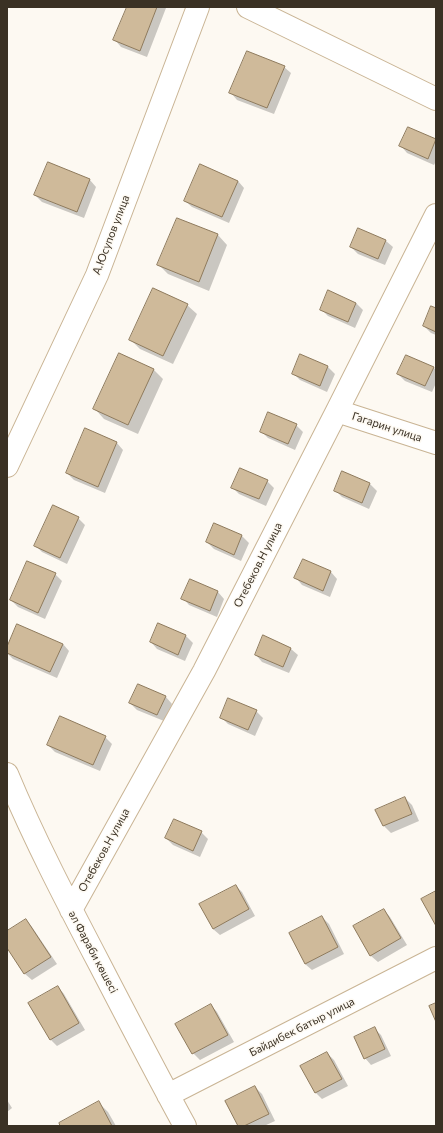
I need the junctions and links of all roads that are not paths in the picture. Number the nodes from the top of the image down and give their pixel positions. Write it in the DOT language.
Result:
graph roads {
  1 [pos="198,7"];
  2 [pos="248,7"];
  3 [pos="436,99"];
  4 [pos="436,215"];
  5 [pos="337,412"];
  6 [pos="436,443"];
  7 [pos="8,461"];
  8 [pos="7,774"];
  9 [pos="14,805"];
  10 [pos="71,910"];
  11 [pos="436,958"];
  12 [pos="168,1095"];
  13 [pos="185,1126"];
  1 -- 7 [label="street, А.Юсупов улица"];
  2 -- 3 [label="street"];
  4 -- 5 [label="street, Отебеков.Н улица"];
  5 -- 6 [label="street, Гагарин улица"];
  5 -- 10 [label="street, Отебеков.Н улица"];
  8 -- 9 [label="street, әл Фараби көшесі"];
  9 -- 10 [label="street, әл Фараби көшесі"];
  10 -- 12 [label="street, әл Фараби көшесі"];
  11 -- 12 [label="street, Байдибек батыр улица"];
  12 -- 13 [label="street, әл Фараби көшесі"];
}
